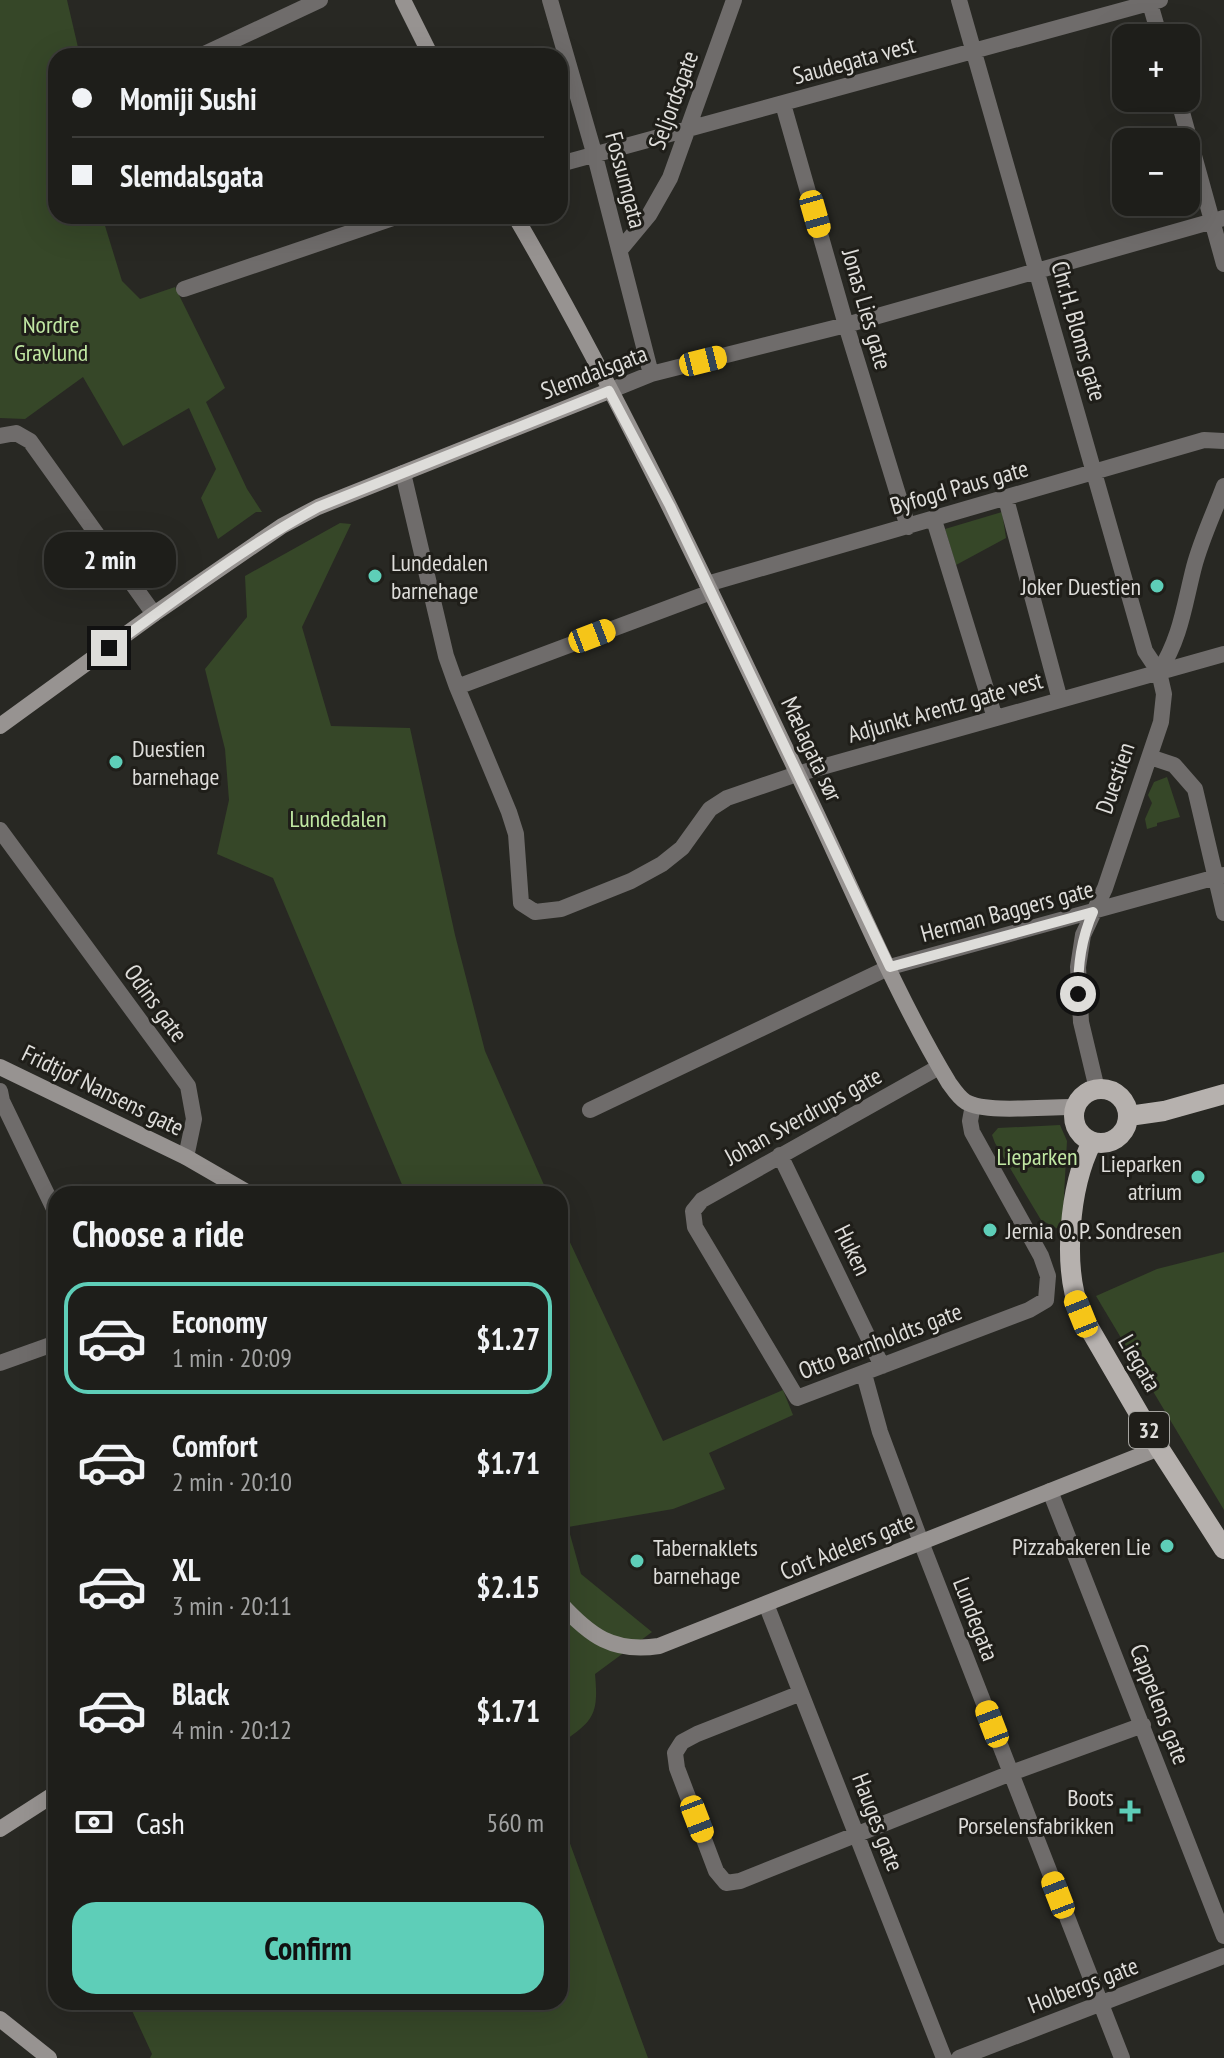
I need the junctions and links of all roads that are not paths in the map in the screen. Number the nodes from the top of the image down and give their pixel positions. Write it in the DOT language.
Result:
graph roads {
  1 [pos="320,0"];
  2 [pos="403,0"];
  3 [pos="550,0"];
  4 [pos="734,0"];
  5 [pos="959,0"];
  6 [pos="1153,1"];
  7 [pos="1101,8"];
  8 [pos="1157,24"];
  9 [pos="217,48"];
  10 [pos="427,48"];
  11 [pos="564,48"];
  12 [pos="974,51"];
  13 [pos="568,62"];
  14 [pos="783,104"];
  15 [pos="1183,112"];
  16 [pos="689,129"];
  17 [pos="595,156"];
  18 [pos="568,162"];
  19 [pos="1219,219"];
  20 [pos="375,224"];
  21 [pos="520,224"];
  22 [pos="620,250"];
  23 [pos="1224,264"];
  24 [pos="1037,270"];
  25 [pos="184,289"];
  26 [pos="846,325"];
  27 [pos="651,374"];
  28 [pos="609,391"];
  29 [pos="0,436"];
  30 [pos="1224,441"];
  31 [pos="403,473"];
  32 [pos="1093,473"];
  33 [pos="1224,486"];
  34 [pos="1006,499"];
  35 [pos="934,520"];
  36 [pos="908,527"];
  37 [pos="709,588"];
  38 [pos="154,614"];
  39 [pos="1224,654"];
  40 [pos="1159,672"];
  41 [pos="457,687"];
  42 [pos="1060,700"];
  43 [pos="995,718"];
  44 [pos="0,726"];
  45 [pos="1150,757"];
  46 [pos="797,774"];
  47 [pos="0,830"];
  48 [pos="1219,876"];
  49 [pos="1093,912"];
  50 [pos="1224,913"];
  51 [pos="890,967"];
  52 [pos="939,1067"];
  53 [pos="1,1071"];
  54 [pos="1097,1089"];
  55 [pos="0,1091"];
  56 [pos="1224,1094"];
  57 [pos="973,1105"];
  58 [pos="1075,1107"];
  59 [pos="590,1110"];
  60 [pos="1129,1116"];
  61 [pos="1092,1142"];
  62 [pos="780,1155"];
  63 [pos="186,1157"];
  64 [pos="236,1186"];
  65 [pos="48,1196"];
  66 [pos="693,1211"];
  67 [pos="48,1346"];
  68 [pos="0,1363"];
  69 [pos="882,1366"];
  70 [pos="864,1374"];
  71 [pos="1159,1448"];
  72 [pos="1050,1491"];
  73 [pos="921,1542"];
  74 [pos="1223,1545"];
  75 [pos="766,1604"];
  76 [pos="568,1612"];
  77 [pos="801,1693"];
  78 [pos="1143,1725"];
  79 [pos="1011,1773"];
  80 [pos="48,1798"];
  81 [pos="0,1829"];
  82 [pos="857,1834"];
  83 [pos="1224,1936"];
  84 [pos="1224,1956"];
  85 [pos="1100,2003"];
  86 [pos="0,2019"];
  87 [pos="49,2058"];
  88 [pos="944,2058"];
  89 [pos="959,2058"];
  90 [pos="1122,2058"];
  1 -- 9 [label="street"];
  2 -- 10 [label="street"];
  3 -- 11 [label="street, Fossumgata"];
  4 -- 16 [label="street, Seljordsgate"];
  5 -- 12 [label="street, Chr.H. Bloms gate"];
  6 -- 7 [label="street, Saudegata vest"];
  6 -- 8 [label="street"];
  7 -- 12 [label="street, Saudegata vest"];
  12 -- 14 [label="street, Saudegata vest"];
  12 -- 24 [label="street, Chr.H. Bloms gate"];
  13 -- 17 [label="street, Fossumgata"];
  14 -- 16 [label="street, Saudegata vest"];
  14 -- 26 [label="street, Jonas Lies gate"];
  15 -- 19 [label="street"];
  16 -- 17 [label="street, Saudegata vest"];
  16 -- 22 [label="street, Seljordsgate"];
  17 -- 18 [label="street, Saudegata vest"];
  17 -- 22 [label="street, Fossumgata"];
  19 -- 23 [label="street"];
  19 -- 24 [label="street, Slemdalsgata"];
  20 -- 25 [label="street"];
  21 -- 28 [label="street, Mælagata sør"];
  22 -- 27 [label="street, Fossumgata"];
  24 -- 26 [label="street, Slemdalsgata"];
  24 -- 32 [label="street, Chr.H. Bloms gate"];
  26 -- 27 [label="street, Slemdalsgata"];
  26 -- 36 [label="street, Jonas Lies gate"];
  27 -- 28 [label="street, Slemdalsgata"];
  28 -- 31 [label="street, Slemdalsgata"];
  28 -- 37 [label="street, Mælagata sør"];
  29 -- 38 [label="street"];
  30 -- 32 [label="street, Byfogd Paus gate"];
  31 -- 38 [label="street, Slemdalsgata"];
  31 -- 41 [label="street"];
  32 -- 34 [label="street, Byfogd Paus gate"];
  32 -- 40 [label="street, Chr.H. Bloms gate"];
  33 -- 40 [label="street"];
  34 -- 35 [label="street, Byfogd Paus gate"];
  34 -- 42 [label="street"];
  35 -- 36 [label="street, Byfogd Paus gate"];
  35 -- 43 [label="street"];
  36 -- 37 [label="street, Byfogd Paus gate"];
  37 -- 41 [label="street, Byfogd Paus gate"];
  37 -- 46 [label="street, Mælagata sør"];
  38 -- 44 [label="street, Slemdalsgata"];
  39 -- 40 [label="street, Adjunkt Arentz gate vest"];
  40 -- 42 [label="street, Adjunkt Arentz gate vest"];
  40 -- 45 [label="street, Duestien"];
  41 -- 46 [label="street, Adjunkt Arentz gate vest"];
  42 -- 43 [label="street, Adjunkt Arentz gate vest"];
  43 -- 46 [label="street, Adjunkt Arentz gate vest"];
  45 -- 48 [label="street"];
  45 -- 49 [label="street, Duestien"];
  46 -- 51 [label="street, Mælagata sør"];
  47 -- 63 [label="street, Odins gate"];
  48 -- 49 [label="street, Herman Baggers gate"];
  48 -- 50 [label="street"];
  49 -- 51 [label="street, Herman Baggers gate"];
  49 -- 54 [label="street, Duestien"];
  51 -- 52 [label="street, Mælagata sør"];
  51 -- 59 [label="street, Herman Baggers gate"];
  52 -- 57 [label="street, Mælagata sør"];
  52 -- 62 [label="street, Johan Sverdrups gate"];
  53 -- 63 [label="street, Fridtjof Nansens gate"];
  54 -- 58 [label="main road"];
  54 -- 60 [label="main road"];
  55 -- 65 [label="street"];
  56 -- 60 [label="main road"];
  57 -- 58 [label="street"];
  57 -- 69 [label="street, Otto Barnholdts gate"];
  58 -- 61 [label="main road"];
  60 -- 61 [label="main road"];
  61 -- 71 [label="main road, Liegata / 32"];
  62 -- 66 [label="street, Johan Sverdrups gate"];
  62 -- 69 [label="street, Huken"];
  63 -- 64 [label="street"];
  66 -- 70 [label="street, Otto Barnholdts gate"];
  67 -- 68 [label="street"];
  69 -- 70 [label="street, Otto Barnholdts gate"];
  70 -- 73 [label="street, Lundegata"];
  71 -- 72 [label="street, Cort Adelers gate"];
  71 -- 74 [label="main road, Liegata / 32"];
  72 -- 73 [label="street, Cort Adelers gate"];
  72 -- 78 [label="street, Cappelens gate"];
  73 -- 75 [label="street, Cort Adelers gate"];
  73 -- 79 [label="street, Lundegata"];
  75 -- 76 [label="street, Cort Adelers gate"];
  75 -- 77 [label="street, Hauges gate"];
  77 -- 82 [label="street, Hauges gate"];
  77 -- 82 [label="street"];
  78 -- 79 [label="street"];
  78 -- 83 [label="street, Cappelens gate"];
  79 -- 82 [label="street"];
  79 -- 85 [label="street, Lundegata"];
  80 -- 81 [label="street"];
  82 -- 88 [label="street, Hauges gate"];
  84 -- 85 [label="street, Holbergs gate"];
  85 -- 89 [label="street, Holbergs gate"];
  85 -- 90 [label="street, Lundegata"];
  86 -- 87 [label="street"];
}
